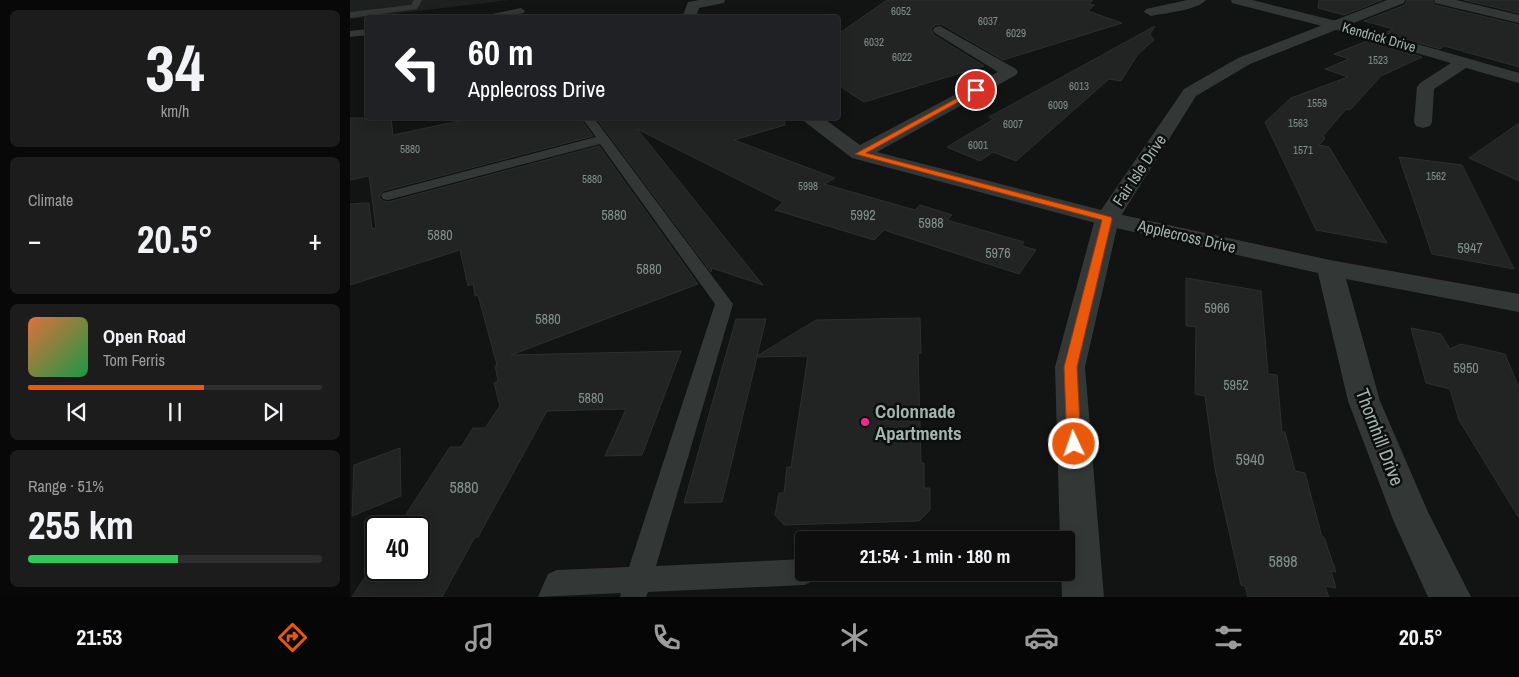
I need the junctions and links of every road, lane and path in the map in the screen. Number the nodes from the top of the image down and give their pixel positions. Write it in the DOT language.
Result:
graph roads {
  1 [pos="418,0"];
  2 [pos="719,0"];
  3 [pos="1200,0"];
  4 [pos="1237,0"];
  5 [pos="1399,0"];
  6 [pos="1440,0"];
  7 [pos="691,11"];
  8 [pos="521,12"];
  9 [pos="1151,12"];
  10 [pos="350,15"];
  11 [pos="499,15"];
  12 [pos="1519,19"];
  13 [pos="1335,25"];
  14 [pos="940,30"];
  15 [pos="365,32"];
  16 [pos="350,34"];
  17 [pos="1464,62"];
  18 [pos="1519,78"];
  19 [pos="590,120"];
  20 [pos="815,120"];
  21 [pos="1423,122"];
  22 [pos="604,139"];
  23 [pos="859,154"];
  24 [pos="388,196"];
  25 [pos="1107,219"];
  26 [pos="1330,268"];
  27 [pos="1519,303"];
  28 [pos="1073,531"];
  29 [pos="1075,568"];
  30 [pos="795,573"];
  31 [pos="636,588"];
  32 [pos="551,597"];
  33 [pos="1082,597"];
  34 [pos="1450,597"];
  1 -- 10 [label="lane"];
  2 -- 7 [label="street"];
  3 -- 9 [label="street"];
  4 -- 13 [label="street, Kendrick Drive"];
  5 -- 13 [label="street, Fair Isle Drive"];
  6 -- 12 [label="street"];
  8 -- 11 [label="lane"];
  13 -- 17 [label="street, Kendrick Drive"];
  13 -- 25 [label="street, Fair Isle Drive"];
  14 -- 23 [label="street"];
  15 -- 16 [label="lane"];
  17 -- 18 [label="street, Kendrick Drive"];
  17 -- 21 [label="street"];
  19 -- 22 [label="lane"];
  20 -- 23 [label="street, Applecross Drive"];
  22 -- 24 [label="lane"];
  22 -- 31 [label="lane"];
  23 -- 25 [label="street, Applecross Drive"];
  25 -- 26 [label="street, Applecross Drive"];
  25 -- 28 [label="street, Fair Isle Drive"];
  26 -- 27 [label="street, Applecross Drive"];
  26 -- 34 [label="street, Thornhill Drive"];
  29 -- 33 [label="street, Fair Isle Drive"];
  30 -- 31 [label="lane"];
  31 -- 32 [label="lane"];
}
